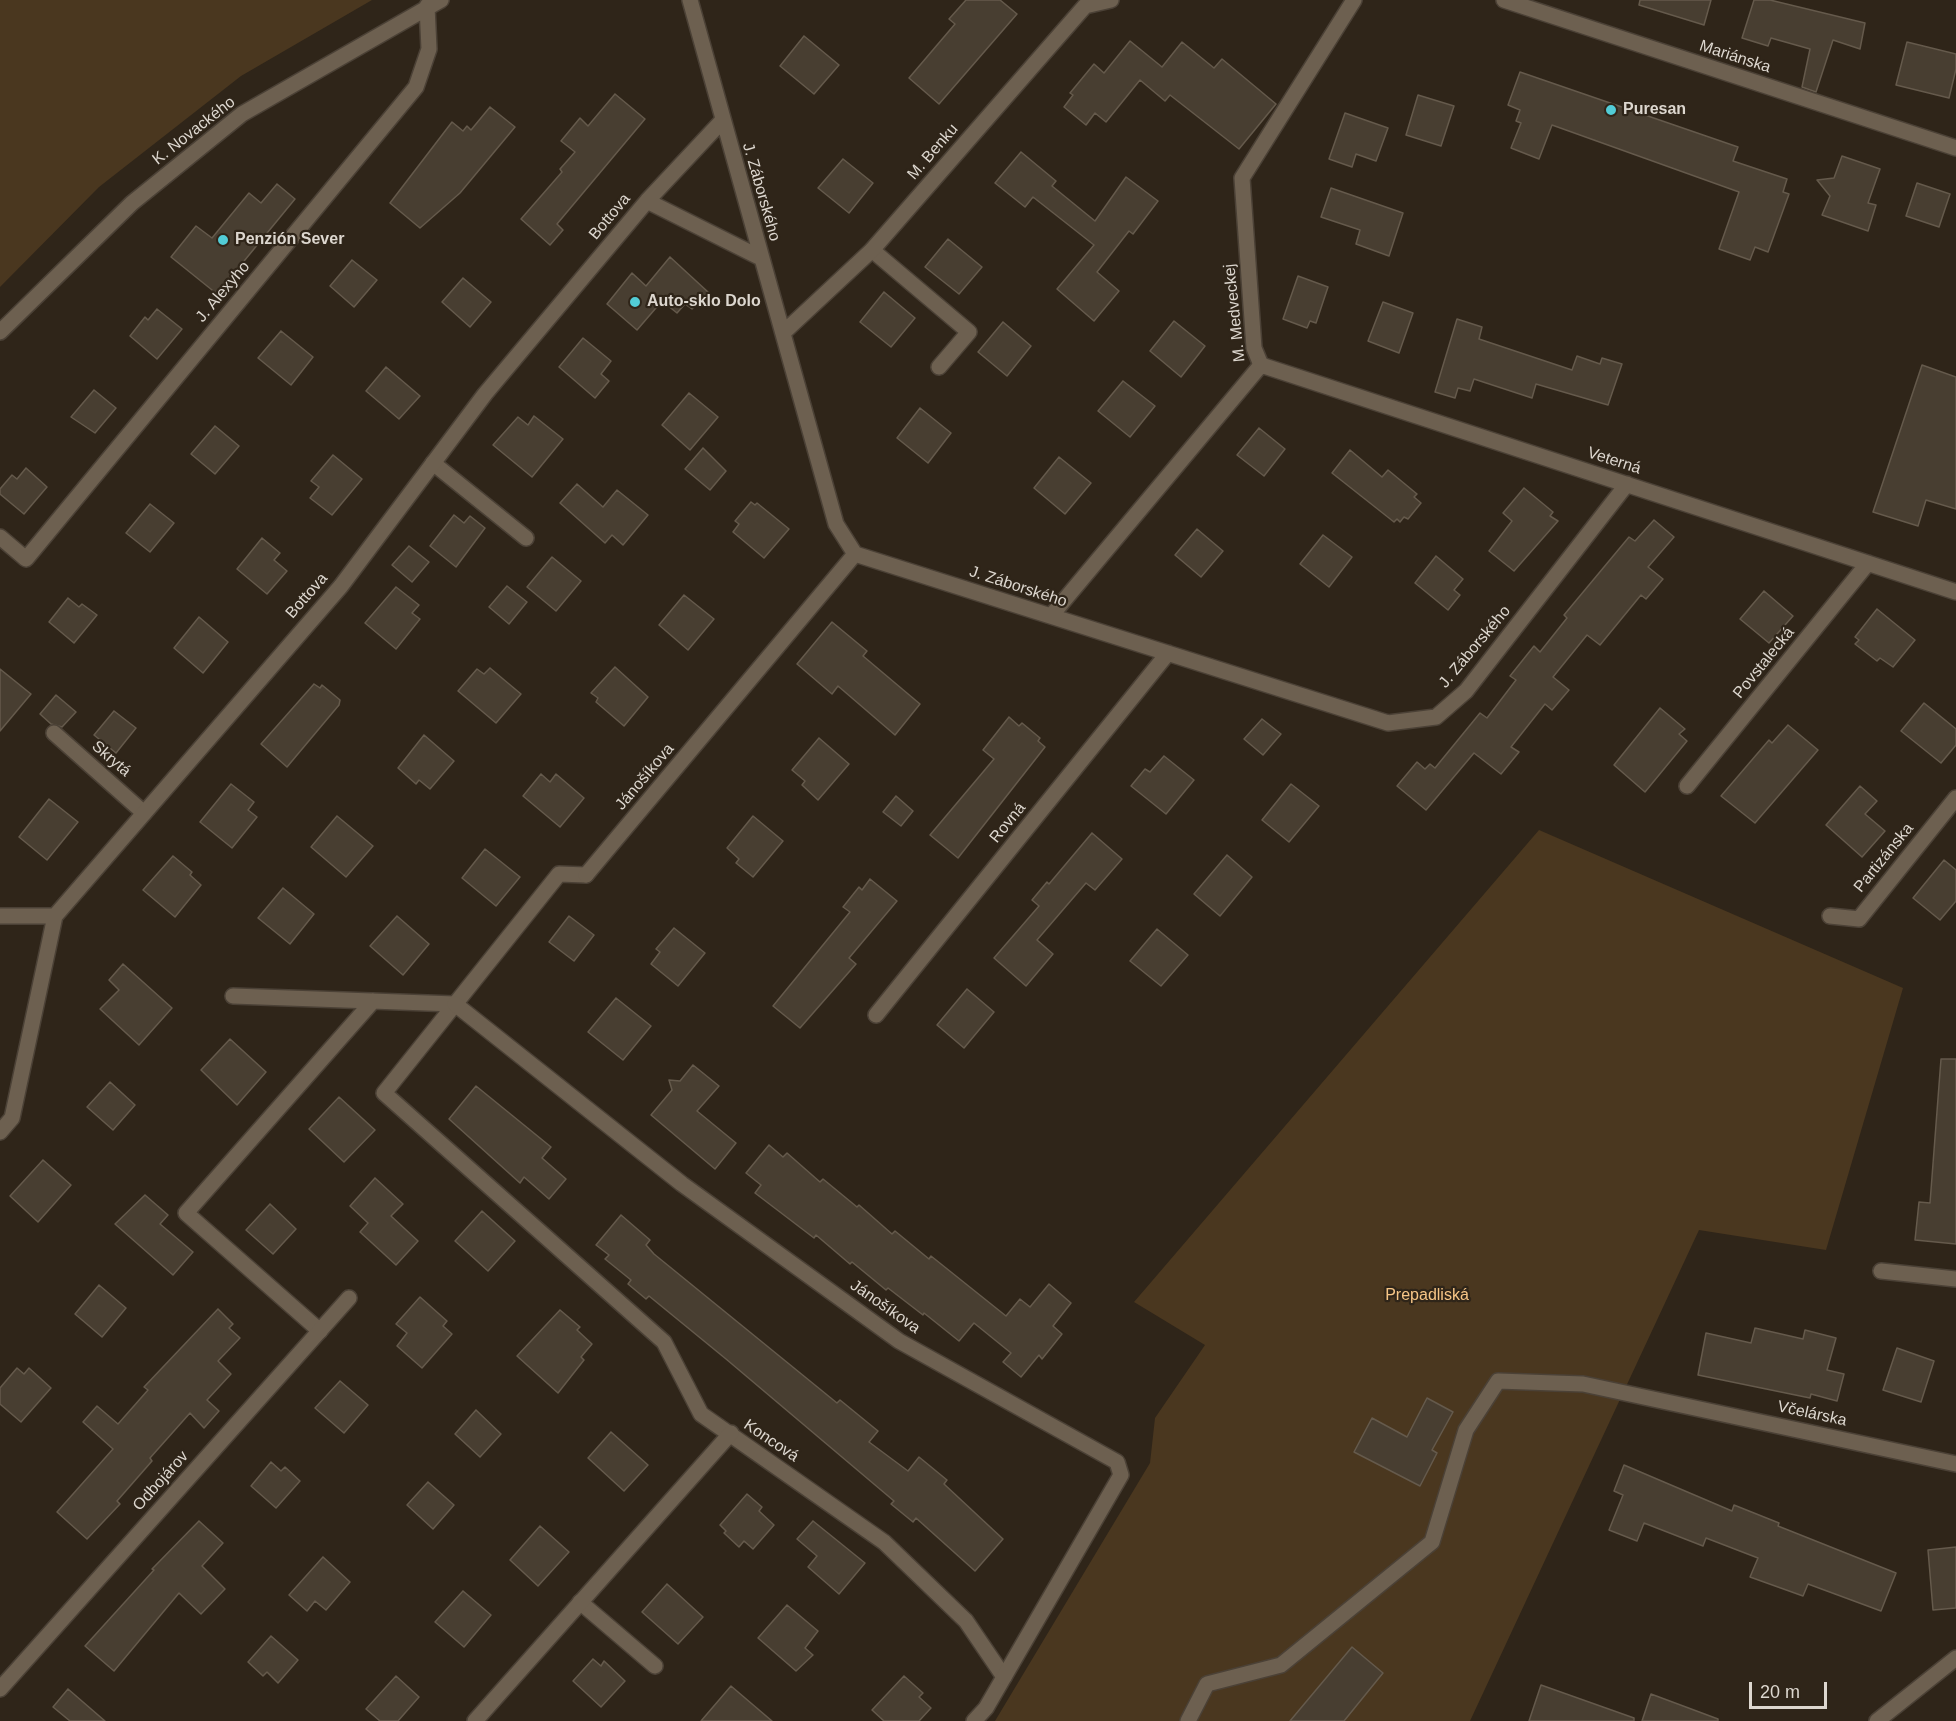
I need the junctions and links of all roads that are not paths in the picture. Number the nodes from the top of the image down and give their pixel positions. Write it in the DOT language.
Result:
graph roads {
  1 [pos="690,0"];
  2 [pos="1111,0"];
  3 [pos="1354,0"];
  4 [pos="1504,0"];
  5 [pos="434,3"];
  6 [pos="723,121"];
  7 [pos="1956,148"];
  8 [pos="647,201"];
  9 [pos="872,250"];
  10 [pos="761,258"];
  11 [pos="0,332"];
  12 [pos="783,333"];
  13 [pos="1261,365"];
  14 [pos="939,367"];
  15 [pos="433,463"];
  16 [pos="1627,484"];
  17 [pos="0,537"];
  18 [pos="526,538"];
  19 [pos="855,554"];
  20 [pos="1868,563"];
  21 [pos="1956,592"];
  22 [pos="1051,616"];
  23 [pos="1168,653"];
  24 [pos="54,733"];
  25 [pos="1687,786"];
  26 [pos="1956,798"];
  27 [pos="144,813"];
  28 [pos="0,916"];
  29 [pos="55,916"];
  30 [pos="1830,916"];
  31 [pos="233,996"];
  32 [pos="373,1001"];
  33 [pos="455,1004"];
  34 [pos="876,1015"];
  35 [pos="0,1132"];
  36 [pos="1881,1271"];
  37 [pos="1956,1279"];
  38 [pos="349,1298"];
  39 [pos="320,1331"];
  40 [pos="731,1433"];
  41 [pos="1956,1464"];
  42 [pos="580,1602"];
  43 [pos="1956,1658"];
  44 [pos="655,1666"];
  45 [pos="1004,1677"];
  46 [pos="0,1689"];
  47 [pos="475,1721"];
  48 [pos="974,1721"];
  49 [pos="1188,1721"];
  50 [pos="1877,1721"];
  1 -- 6 [label="street, J. Záborského"];
  2 -- 9 [label="street, M. Benku"];
  3 -- 13 [label="street, M. Medveckej"];
  4 -- 7 [label="street, Mariánska"];
  5 -- 11 [label="street, K. Novackého"];
  5 -- 17 [label="street, J. Alexyho"];
  6 -- 8 [label="street, Bottova"];
  6 -- 10 [label="street, J. Záborského"];
  8 -- 10 [label="street"];
  8 -- 15 [label="street, Bottova"];
  9 -- 12 [label="street, M. Benku"];
  9 -- 14 [label="street"];
  10 -- 12 [label="street, J. Záborského"];
  12 -- 19 [label="street, J. Záborského"];
  13 -- 16 [label="street, Veterná"];
  13 -- 22 [label="street, M. Medveckej"];
  15 -- 18 [label="street"];
  15 -- 27 [label="street, Bottova"];
  16 -- 20 [label="street, Veterná"];
  16 -- 23 [label="street, J. Záborského"];
  19 -- 22 [label="street, J. Záborského"];
  19 -- 33 [label="street, Jánošíkova"];
  20 -- 21 [label="street, Veterná"];
  20 -- 25 [label="street, Povstalecká"];
  22 -- 23 [label="street, J. Záborského"];
  23 -- 34 [label="street, Rovná"];
  24 -- 27 [label="street, Skrytá"];
  26 -- 30 [label="street, Partizánska"];
  27 -- 29 [label="street, Bottova"];
  28 -- 29 [label="street"];
  29 -- 35 [label="street, Bottova"];
  31 -- 32 [label="street"];
  32 -- 33 [label="street"];
  32 -- 39 [label="street"];
  33 -- 40 [label="street, Jánošíkova"];
  33 -- 45 [label="street, Jánošíkova"];
  36 -- 37 [label="street"];
  38 -- 39 [label="street, Odbojárov"];
  39 -- 46 [label="street, Odbojárov"];
  40 -- 42 [label="street, Koncová"];
  40 -- 45 [label="street, Koncová"];
  41 -- 49 [label="street, Včelárska"];
  42 -- 44 [label="street"];
  42 -- 47 [label="street, Koncová"];
  43 -- 50 [label="street"];
  45 -- 48 [label="street"];
}
